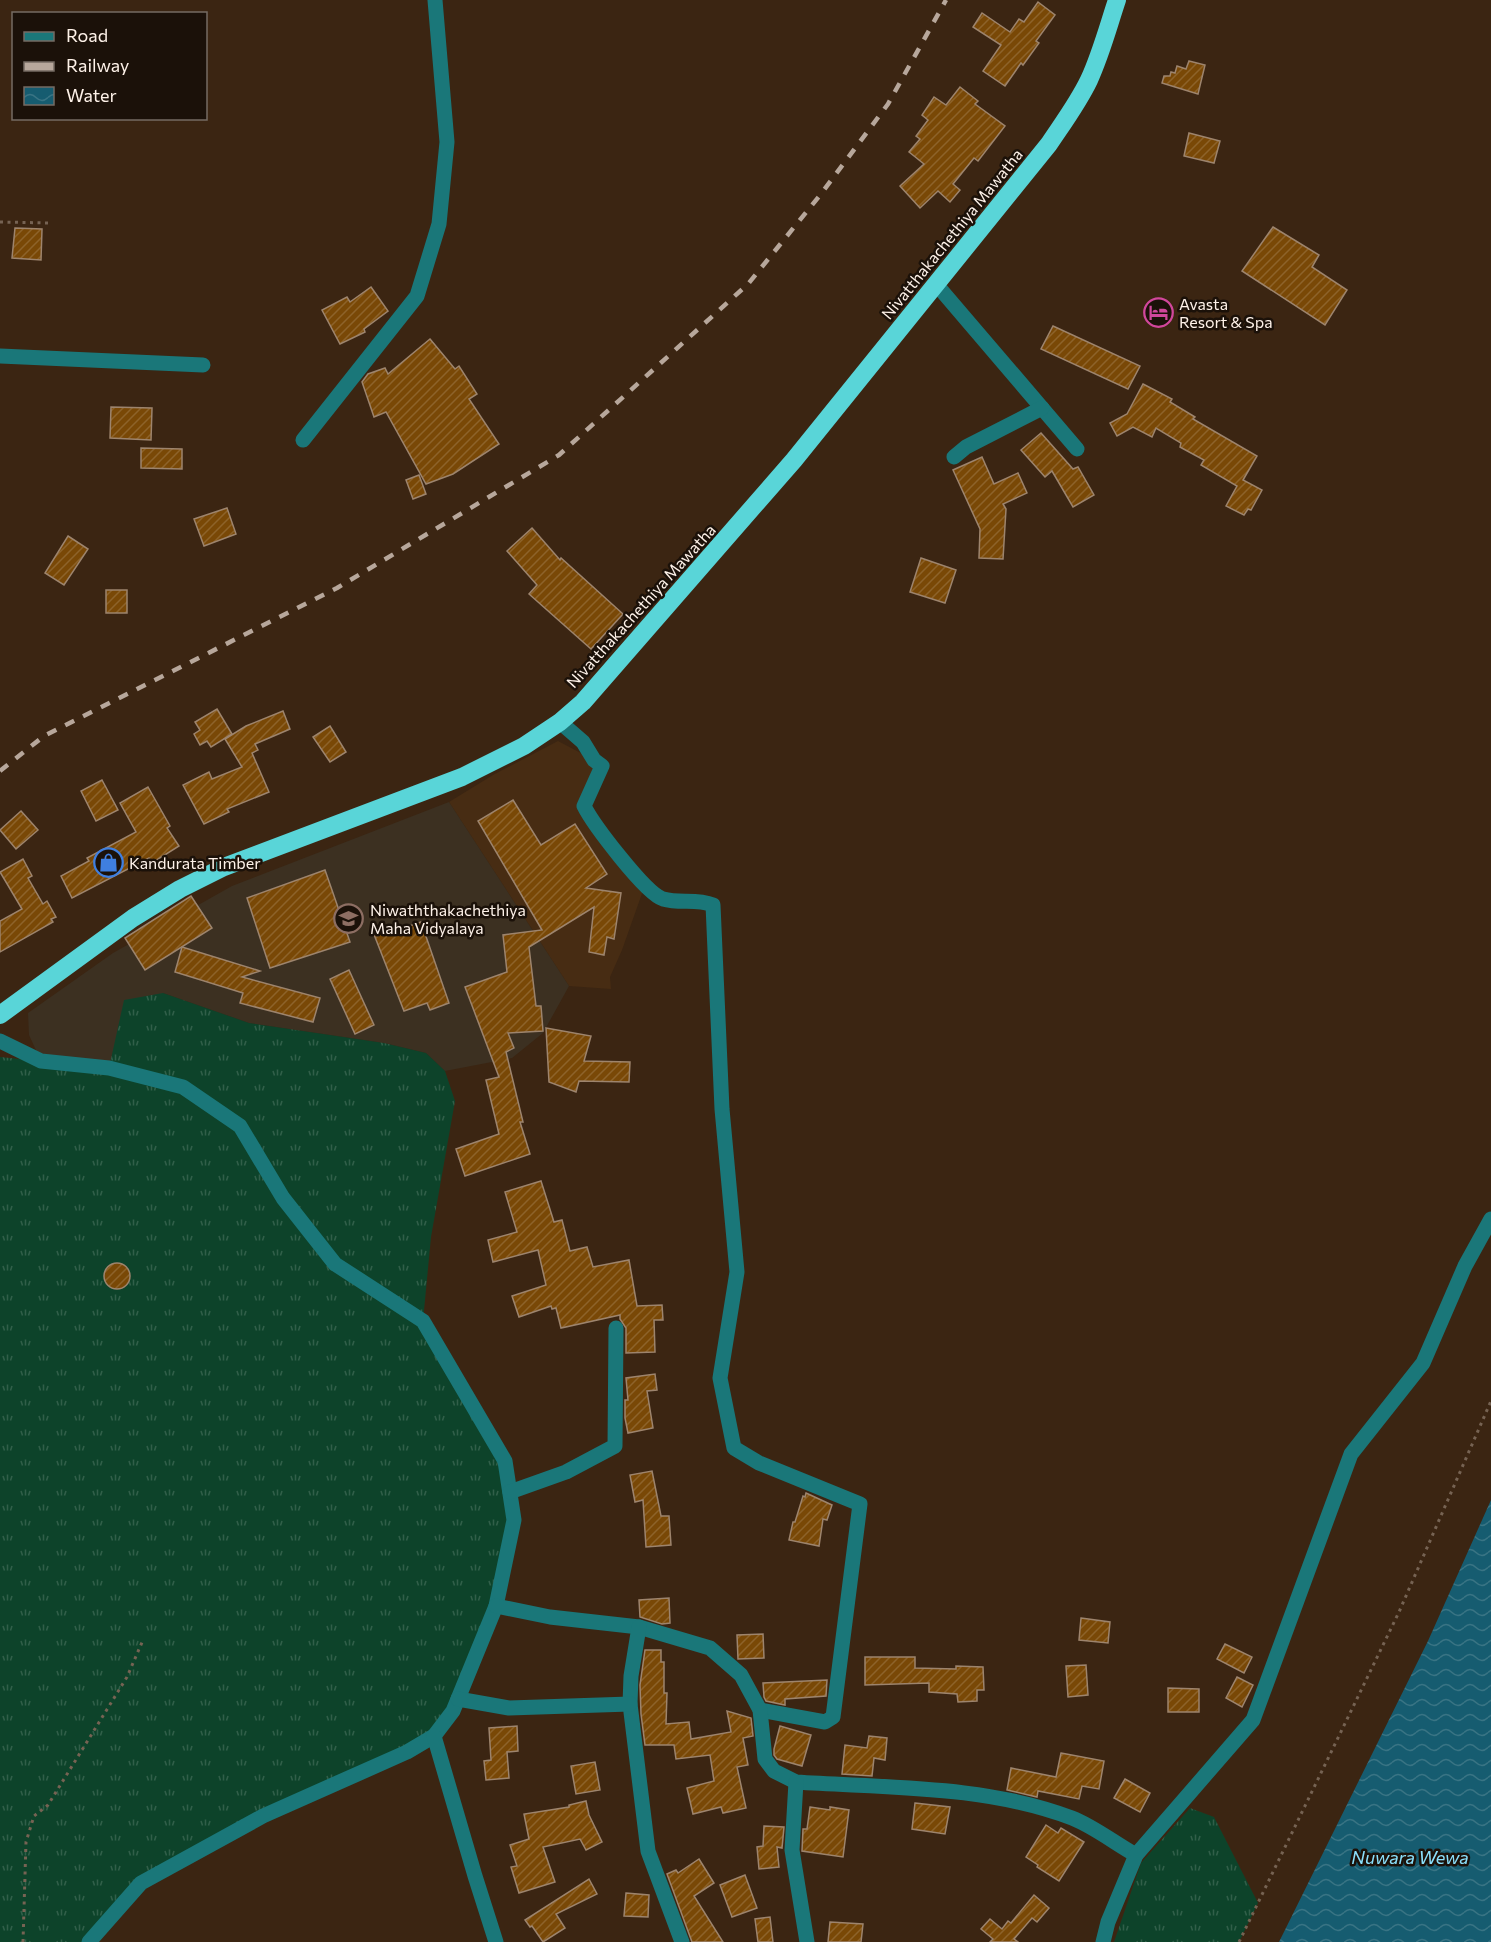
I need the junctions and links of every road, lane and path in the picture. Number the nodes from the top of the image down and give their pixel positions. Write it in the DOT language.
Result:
graph roads {
  1 [pos="435,0"];
  2 [pos="1117,0"];
  3 [pos="0,222"];
  4 [pos="49,223"];
  5 [pos="936,284"];
  6 [pos="0,356"];
  7 [pos="203,365"];
  8 [pos="1042,408"];
  9 [pos="303,440"];
  10 [pos="1077,449"];
  11 [pos="954,458"];
  12 [pos="561,722"];
  13 [pos="0,1016"];
  14 [pos="0,1041"];
  15 [pos="1491,1219"];
  16 [pos="616,1328"];
  17 [pos="1491,1401"];
  18 [pos="510,1492"];
  19 [pos="496,1606"];
  20 [pos="639,1627"];
  21 [pos="143,1640"];
  22 [pos="458,1699"];
  23 [pos="630,1704"];
  24 [pos="760,1710"];
  25 [pos="434,1736"];
  26 [pos="796,1782"];
  27 [pos="1136,1855"];
  28 [pos="23,1942"];
  29 [pos="89,1942"];
  30 [pos="496,1942"];
  31 [pos="682,1942"];
  32 [pos="807,1942"];
  33 [pos="1103,1942"];
  34 [pos="1239,1942"];
  1 -- 9 [label="street"];
  2 -- 5 [label="highway, Nivatthakachethiya Mawatha"];
  3 -- 4 [label="path"];
  5 -- 8 [label="street"];
  5 -- 12 [label="highway, Nivatthakachethiya Mawatha"];
  6 -- 7 [label="street"];
  8 -- 10 [label="street"];
  8 -- 11 [label="street"];
  12 -- 13 [label="highway, Nivatthakachethiya Mawatha"];
  12 -- 24 [label="street"];
  14 -- 18 [label="street"];
  15 -- 27 [label="street"];
  16 -- 18 [label="street"];
  17 -- 34 [label="path"];
  18 -- 19 [label="street"];
  19 -- 20 [label="street"];
  19 -- 22 [label="street"];
  20 -- 23 [label="street"];
  20 -- 24 [label="street"];
  21 -- 28 [label="path"];
  22 -- 23 [label="street"];
  22 -- 25 [label="street"];
  23 -- 31 [label="street"];
  24 -- 26 [label="street"];
  25 -- 29 [label="street"];
  25 -- 30 [label="street"];
  26 -- 27 [label="street"];
  26 -- 32 [label="street"];
  27 -- 33 [label="street"];
}
